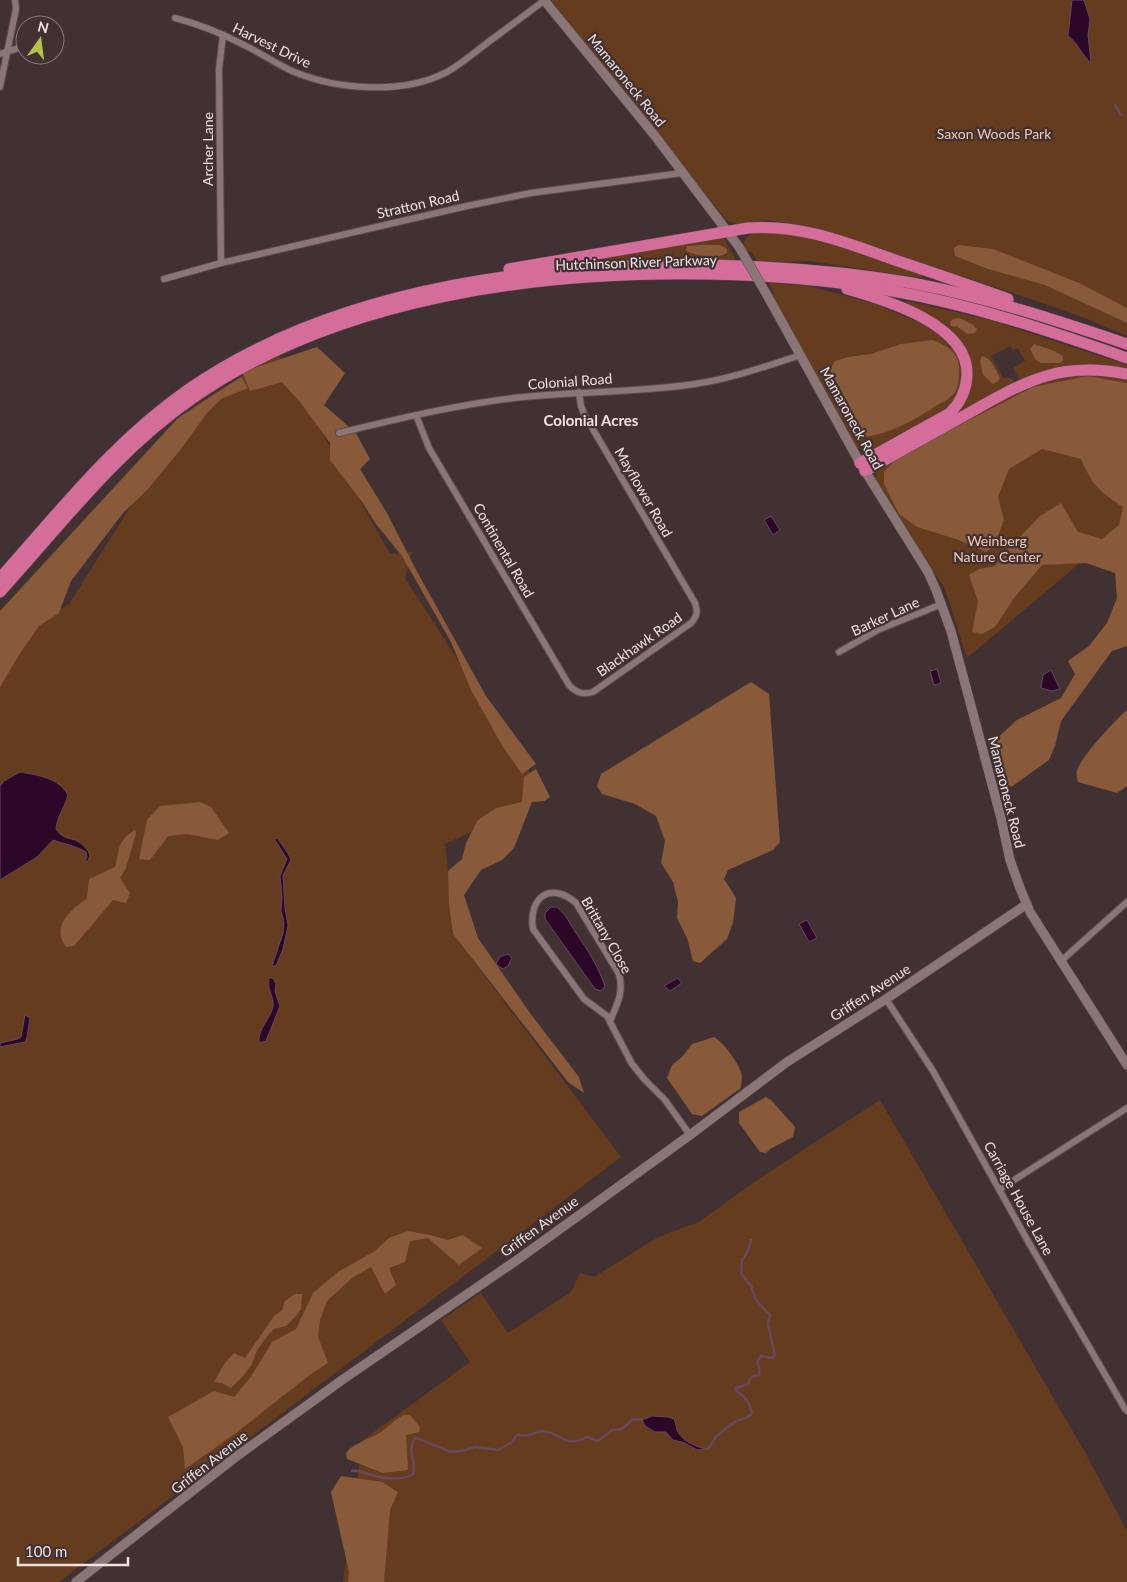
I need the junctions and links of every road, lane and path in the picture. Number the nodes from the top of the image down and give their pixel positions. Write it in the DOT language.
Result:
graph roads {
  1 [pos="15,0"];
  2 [pos="544,0"];
  3 [pos="175,18"];
  4 [pos="223,35"];
  5 [pos="15,50"];
  6 [pos="8,52"];
  7 [pos="0,54"];
  8 [pos="0,87"];
  9 [pos="682,173"];
  10 [pos="729,232"];
  11 [pos="220,263"];
  12 [pos="164,279"];
  13 [pos="809,279"];
  14 [pos="454,286"];
  15 [pos="1067,324"];
  16 [pos="1127,344"];
  17 [pos="801,355"];
  18 [pos="1127,358"];
  19 [pos="1127,374"];
  20 [pos="579,392"];
  21 [pos="416,415"];
  22 [pos="339,432"];
  23 [pos="863,467"];
  24 [pos="679,576"];
  25 [pos="0,578"];
  26 [pos="0,592"];
  27 [pos="942,604"];
  28 [pos="839,652"];
  29 [pos="579,693"];
  30 [pos="1127,902"];
  31 [pos="1027,904"];
  32 [pos="1061,962"];
  33 [pos="886,999"];
  34 [pos="610,1021"];
  35 [pos="1127,1065"];
  36 [pos="1127,1108"];
  37 [pos="690,1135"];
  38 [pos="1000,1189"];
  39 [pos="1127,1411"];
  40 [pos="76,1582"];
  1 -- 6 [label="street"];
  2 -- 4 [label="street, Harvest Drive"];
  2 -- 9 [label="street, Mamaroneck Road"];
  3 -- 4 [label="street, Harvest Drive"];
  4 -- 11 [label="street, Archer Lane"];
  5 -- 6 [label="street"];
  6 -- 7 [label="street"];
  6 -- 8 [label="street"];
  9 -- 10 [label="street, Mamaroneck Road"];
  9 -- 11 [label="street, Stratton Road"];
  10 -- 14 [label="highway"];
  10 -- 15 [label="highway"];
  10 -- 17 [label="street, Mamaroneck Road, bridge"];
  11 -- 12 [label="street, Stratton Road"];
  13 -- 18 [label="highway, Hutchinson River Parkway"];
  13 -- 23 [label="highway"];
  13 -- 26 [label="highway, Hutchinson River Parkway"];
  14 -- 15 [label="highway, Hutchinson River Parkway"];
  14 -- 25 [label="highway, Hutchinson River Parkway"];
  15 -- 16 [label="highway, Hutchinson River Parkway"];
  17 -- 20 [label="street, Colonial Road"];
  17 -- 23 [label="street, Mamaroneck Road"];
  19 -- 23 [label="highway"];
  20 -- 21 [label="street, Colonial Road"];
  20 -- 24 [label="street, Mayflower Road"];
  21 -- 22 [label="street, Colonial Road"];
  21 -- 29 [label="street, Continental Road"];
  23 -- 27 [label="street, Mamaroneck Road"];
  24 -- 29 [label="street, Blackhawk Road"];
  27 -- 28 [label="street, Barker Lane"];
  27 -- 31 [label="street, Mamaroneck Road"];
  30 -- 32 [label="street"];
  31 -- 32 [label="street, Mamaroneck Road"];
  31 -- 33 [label="street, Griffen Avenue"];
  32 -- 35 [label="street, Mamaroneck Road"];
  33 -- 37 [label="street, Griffen Avenue"];
  33 -- 38 [label="street, Carriage House Lane"];
  34 -- 34 [label="street, Brittany Close"];
  34 -- 37 [label="street, Brittany Close"];
  36 -- 38 [label="street"];
  37 -- 40 [label="street, Griffen Avenue"];
  38 -- 39 [label="street, Carriage House Lane"];
}
